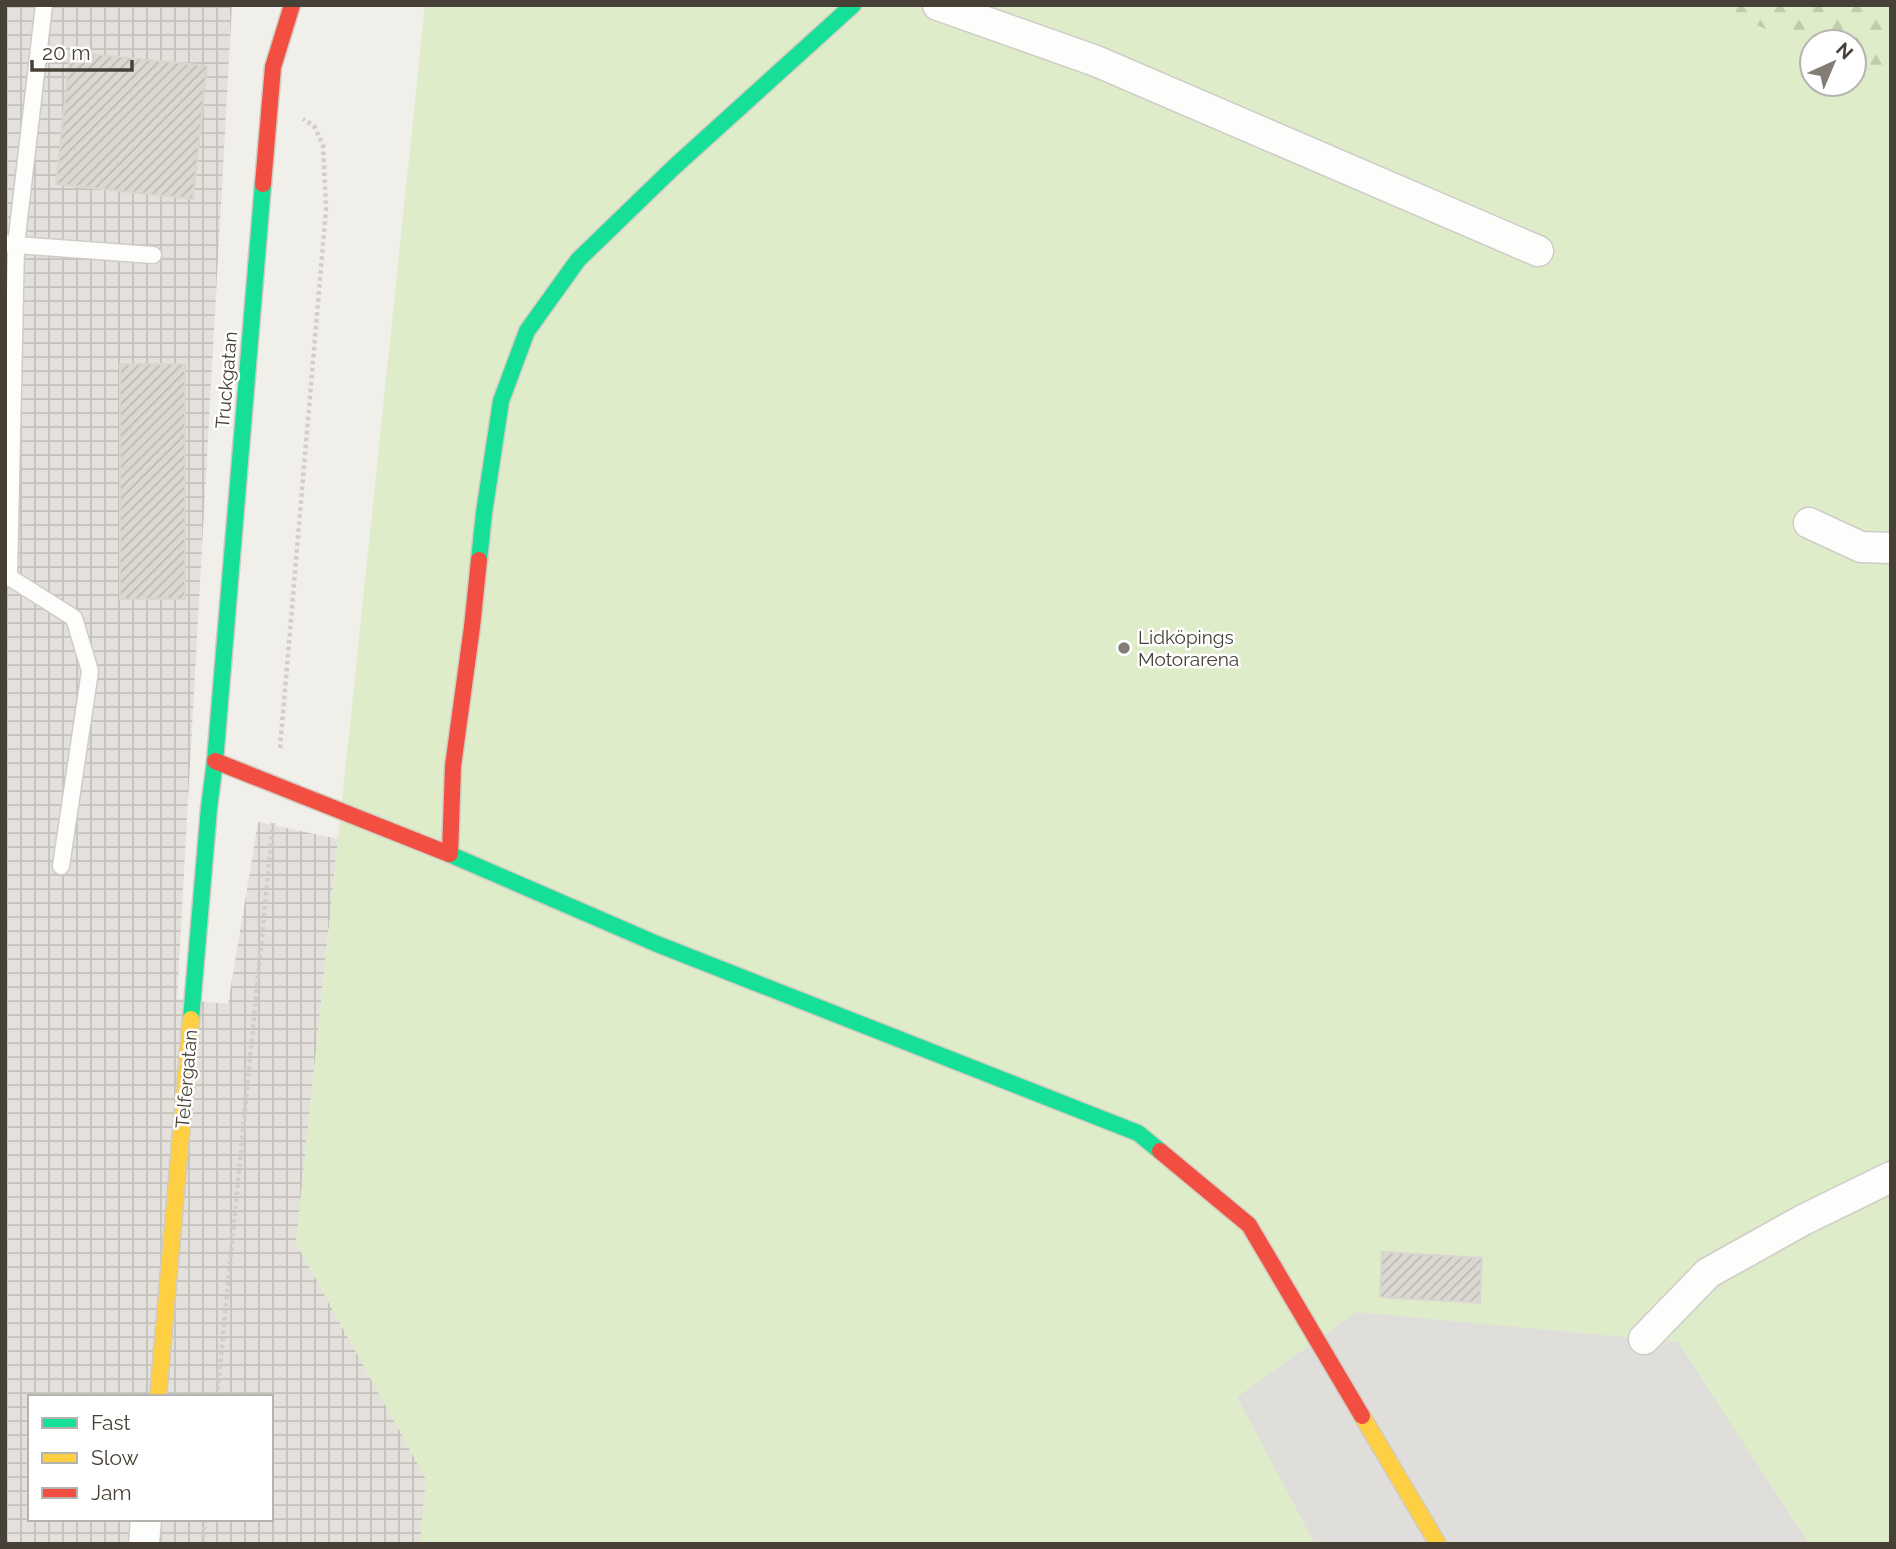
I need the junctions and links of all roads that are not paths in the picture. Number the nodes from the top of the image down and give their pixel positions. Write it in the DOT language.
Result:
graph roads {
  1 [pos="44,5"];
  2 [pos="292,5"];
  3 [pos="853,5"];
  4 [pos="938,5"];
  5 [pos="11,244"];
  6 [pos="1538,251"];
  7 [pos="153,255"];
  8 [pos="1809,523"];
  9 [pos="1891,548"];
  10 [pos="215,761"];
  11 [pos="450,854"];
  12 [pos="61,866"];
  13 [pos="1891,1177"];
  14 [pos="1644,1339"];
  15 [pos="158,1395"];
  16 [pos="146,1521"];
  17 [pos="144,1544"];
  18 [pos="1438,1544"];
  1 -- 5 [label="lane"];
  2 -- 10 [label="street, Truckgatan"];
  3 -- 11 [label="street"];
  4 -- 6 [label="street"];
  5 -- 7 [label="lane"];
  5 -- 12 [label="lane"];
  8 -- 9 [label="street"];
  10 -- 11 [label="street"];
  10 -- 15 [label="street, Telfergatan"];
  11 -- 18 [label="street"];
  13 -- 14 [label="street"];
  16 -- 17 [label="street"];
}
